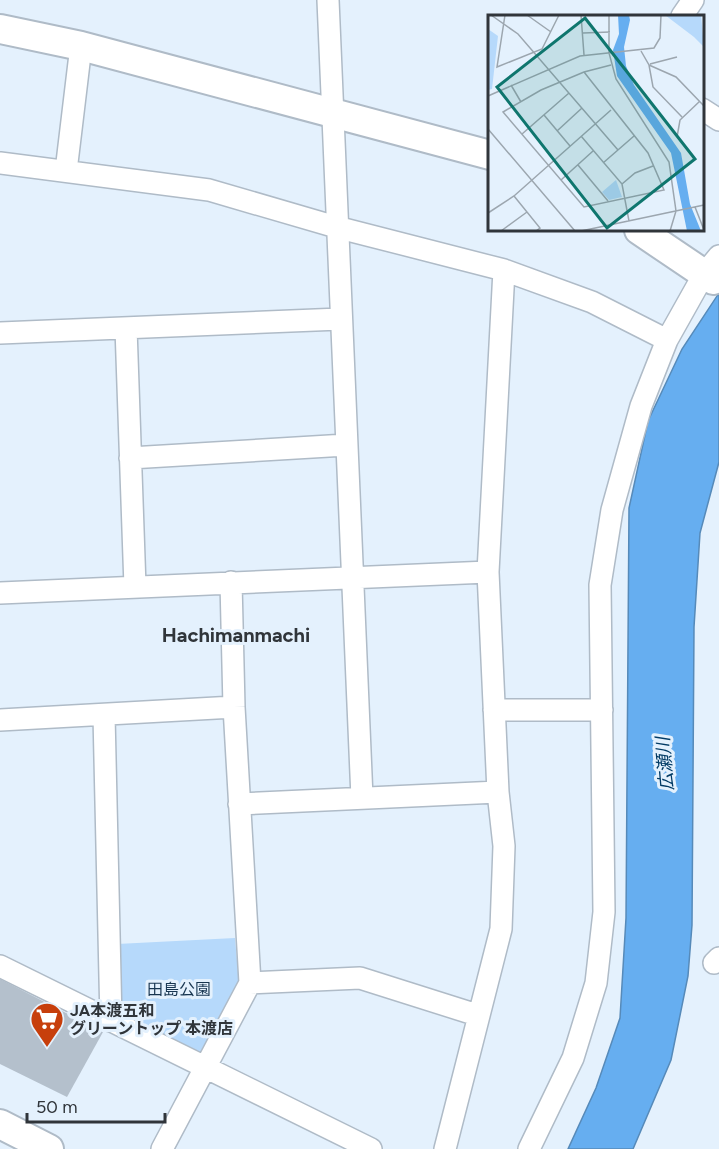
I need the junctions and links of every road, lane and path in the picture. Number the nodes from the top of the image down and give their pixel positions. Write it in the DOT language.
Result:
graph roads {
  1 [pos="328,0"];
  2 [pos="693,0"];
  3 [pos="683,15"];
  4 [pos="0,29"];
  5 [pos="81,46"];
  6 [pos="704,110"];
  7 [pos="332,114"];
  8 [pos="719,120"];
  9 [pos="488,155"];
  10 [pos="0,163"];
  11 [pos="66,171"];
  12 [pos="336,227"];
  13 [pos="641,231"];
  14 [pos="504,270"];
  15 [pos="714,274"];
  16 [pos="340,319"];
  17 [pos="126,328"];
  18 [pos="0,333"];
  19 [pos="667,340"];
  20 [pos="346,445"];
  21 [pos="130,459"];
  22 [pos="488,572"];
  23 [pos="351,578"];
  24 [pos="231,582"];
  25 [pos="135,587"];
  26 [pos="0,592"];
  27 [pos="234,707"];
  28 [pos="494,710"];
  29 [pos="602,710"];
  30 [pos="104,715"];
  31 [pos="0,720"];
  32 [pos="498,792"];
  33 [pos="362,798"];
  34 [pos="239,804"];
  35 [pos="0,966"];
  36 [pos="249,983"];
  37 [pos="477,1015"];
  38 [pos="111,1021"];
  39 [pos="204,1067"];
  40 [pos="0,1124"];
  41 [pos="49,1149"];
  42 [pos="162,1149"];
  43 [pos="371,1149"];
  44 [pos="445,1149"];
  45 [pos="529,1149"];
  1 -- 7 [label="street"];
  2 -- 3 [label="street"];
  4 -- 5 [label="street"];
  5 -- 7 [label="street"];
  5 -- 11 [label="street"];
  6 -- 8 [label="street"];
  7 -- 9 [label="street"];
  7 -- 12 [label="street"];
  10 -- 11 [label="street"];
  11 -- 12 [label="street"];
  12 -- 14 [label="street"];
  12 -- 16 [label="street"];
  13 -- 15 [label="street"];
  14 -- 19 [label="street"];
  14 -- 22 [label="street"];
  15 -- 19 [label="street"];
  16 -- 17 [label="street"];
  16 -- 20 [label="street"];
  17 -- 18 [label="street"];
  17 -- 21 [label="street"];
  19 -- 29 [label="street"];
  20 -- 21 [label="street"];
  20 -- 23 [label="street"];
  21 -- 25 [label="street"];
  22 -- 23 [label="street"];
  22 -- 28 [label="street"];
  23 -- 24 [label="street"];
  23 -- 33 [label="street"];
  24 -- 25 [label="street"];
  24 -- 27 [label="street"];
  25 -- 26 [label="street"];
  27 -- 30 [label="street"];
  27 -- 34 [label="street"];
  28 -- 29 [label="street"];
  28 -- 32 [label="street"];
  29 -- 45 [label="street"];
  30 -- 31 [label="street"];
  30 -- 38 [label="street"];
  32 -- 33 [label="street"];
  32 -- 37 [label="street"];
  33 -- 34 [label="street"];
  34 -- 36 [label="street"];
  35 -- 38 [label="street"];
  36 -- 37 [label="street"];
  36 -- 39 [label="street"];
  37 -- 44 [label="street"];
  38 -- 39 [label="street"];
  39 -- 42 [label="street"];
  39 -- 43 [label="street"];
  40 -- 41 [label="street"];
}
